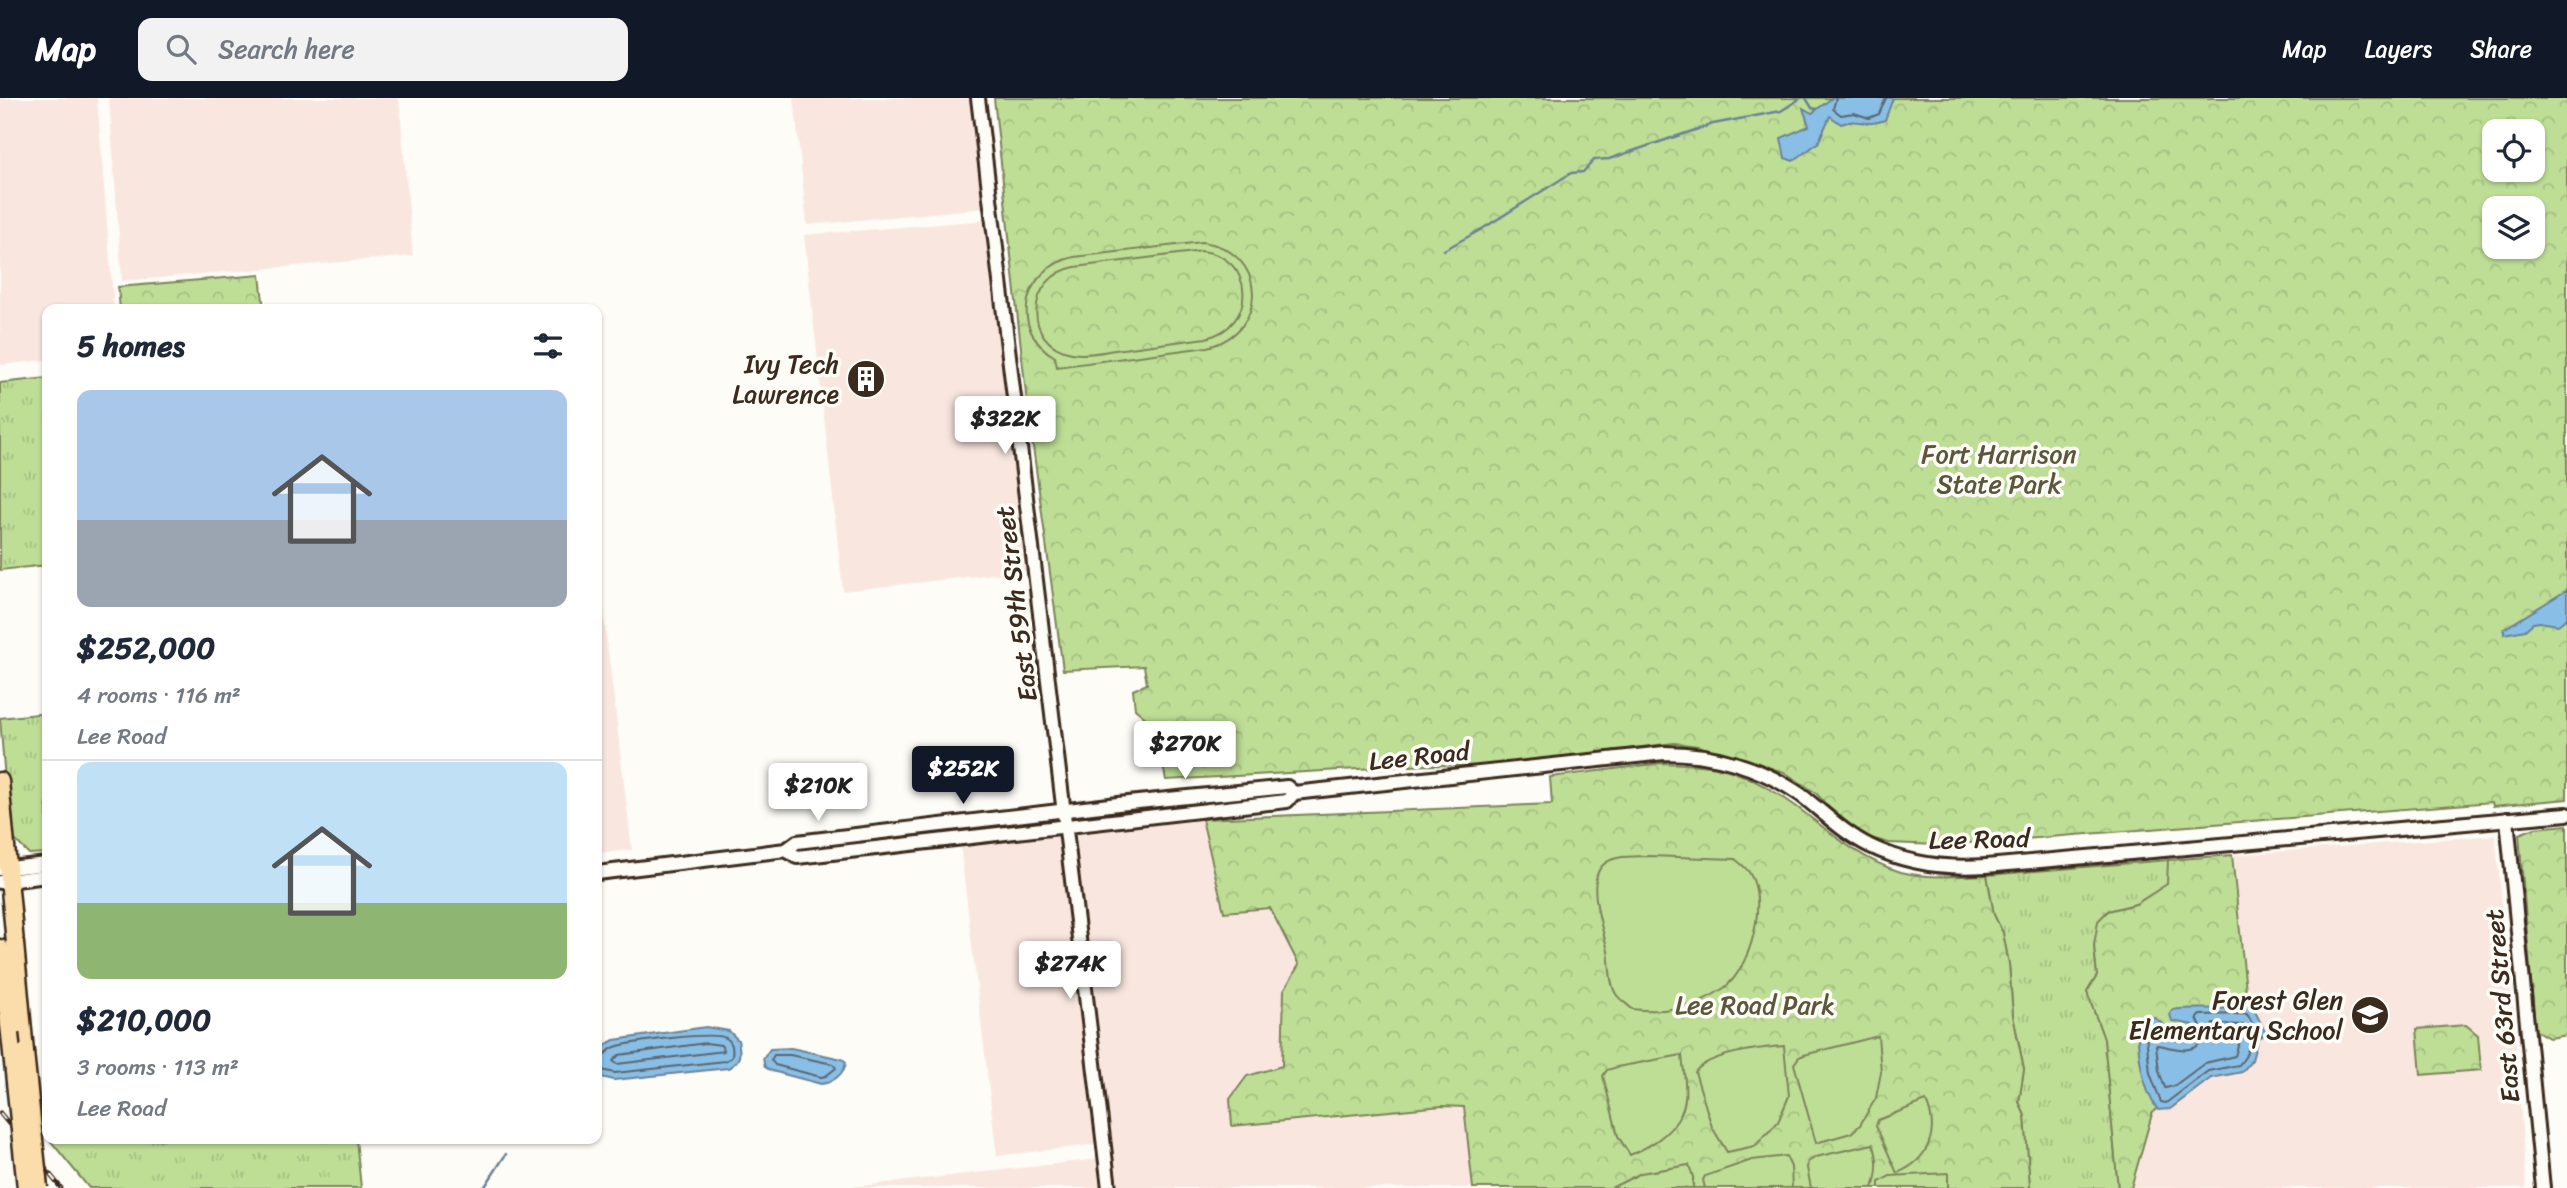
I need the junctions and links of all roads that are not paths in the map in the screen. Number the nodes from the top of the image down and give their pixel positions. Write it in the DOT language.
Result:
graph roads {
  1 [pos="978,98"];
  2 [pos="0,781"];
  3 [pos="1294,793"];
  4 [pos="1064,810"];
  5 [pos="2567,814"];
  6 [pos="2507,819"];
  7 [pos="1066,825"];
  8 [pos="786,850"];
  9 [pos="42,865"];
  10 [pos="602,872"];
  11 [pos="5,875"];
  12 [pos="42,876"];
  13 [pos="0,948"];
  14 [pos="26,1188"];
  15 [pos="39,1188"];
  16 [pos="1109,1188"];
  17 [pos="2543,1188"];
  1 -- 4 [label="street, East 59th Street"];
  2 -- 11 [label="main road"];
  3 -- 4 [label="street, Lee Road"];
  3 -- 6 [label="street, Lee Road"];
  3 -- 7 [label="street, Lee Road"];
  4 -- 7 [label="street, East 59th Street"];
  4 -- 8 [label="street, Lee Road"];
  5 -- 6 [label="street, Lee Road"];
  6 -- 17 [label="street, East 63rd Street"];
  7 -- 8 [label="street, Lee Road"];
  7 -- 16 [label="street, East 59th Street"];
  8 -- 10 [label="street, Lee Road"];
  9 -- 11 [label="street"];
  11 -- 12 [label="street"];
  11 -- 15 [label="main road, bridge"];
  13 -- 14 [label="main road, bridge"];
}
